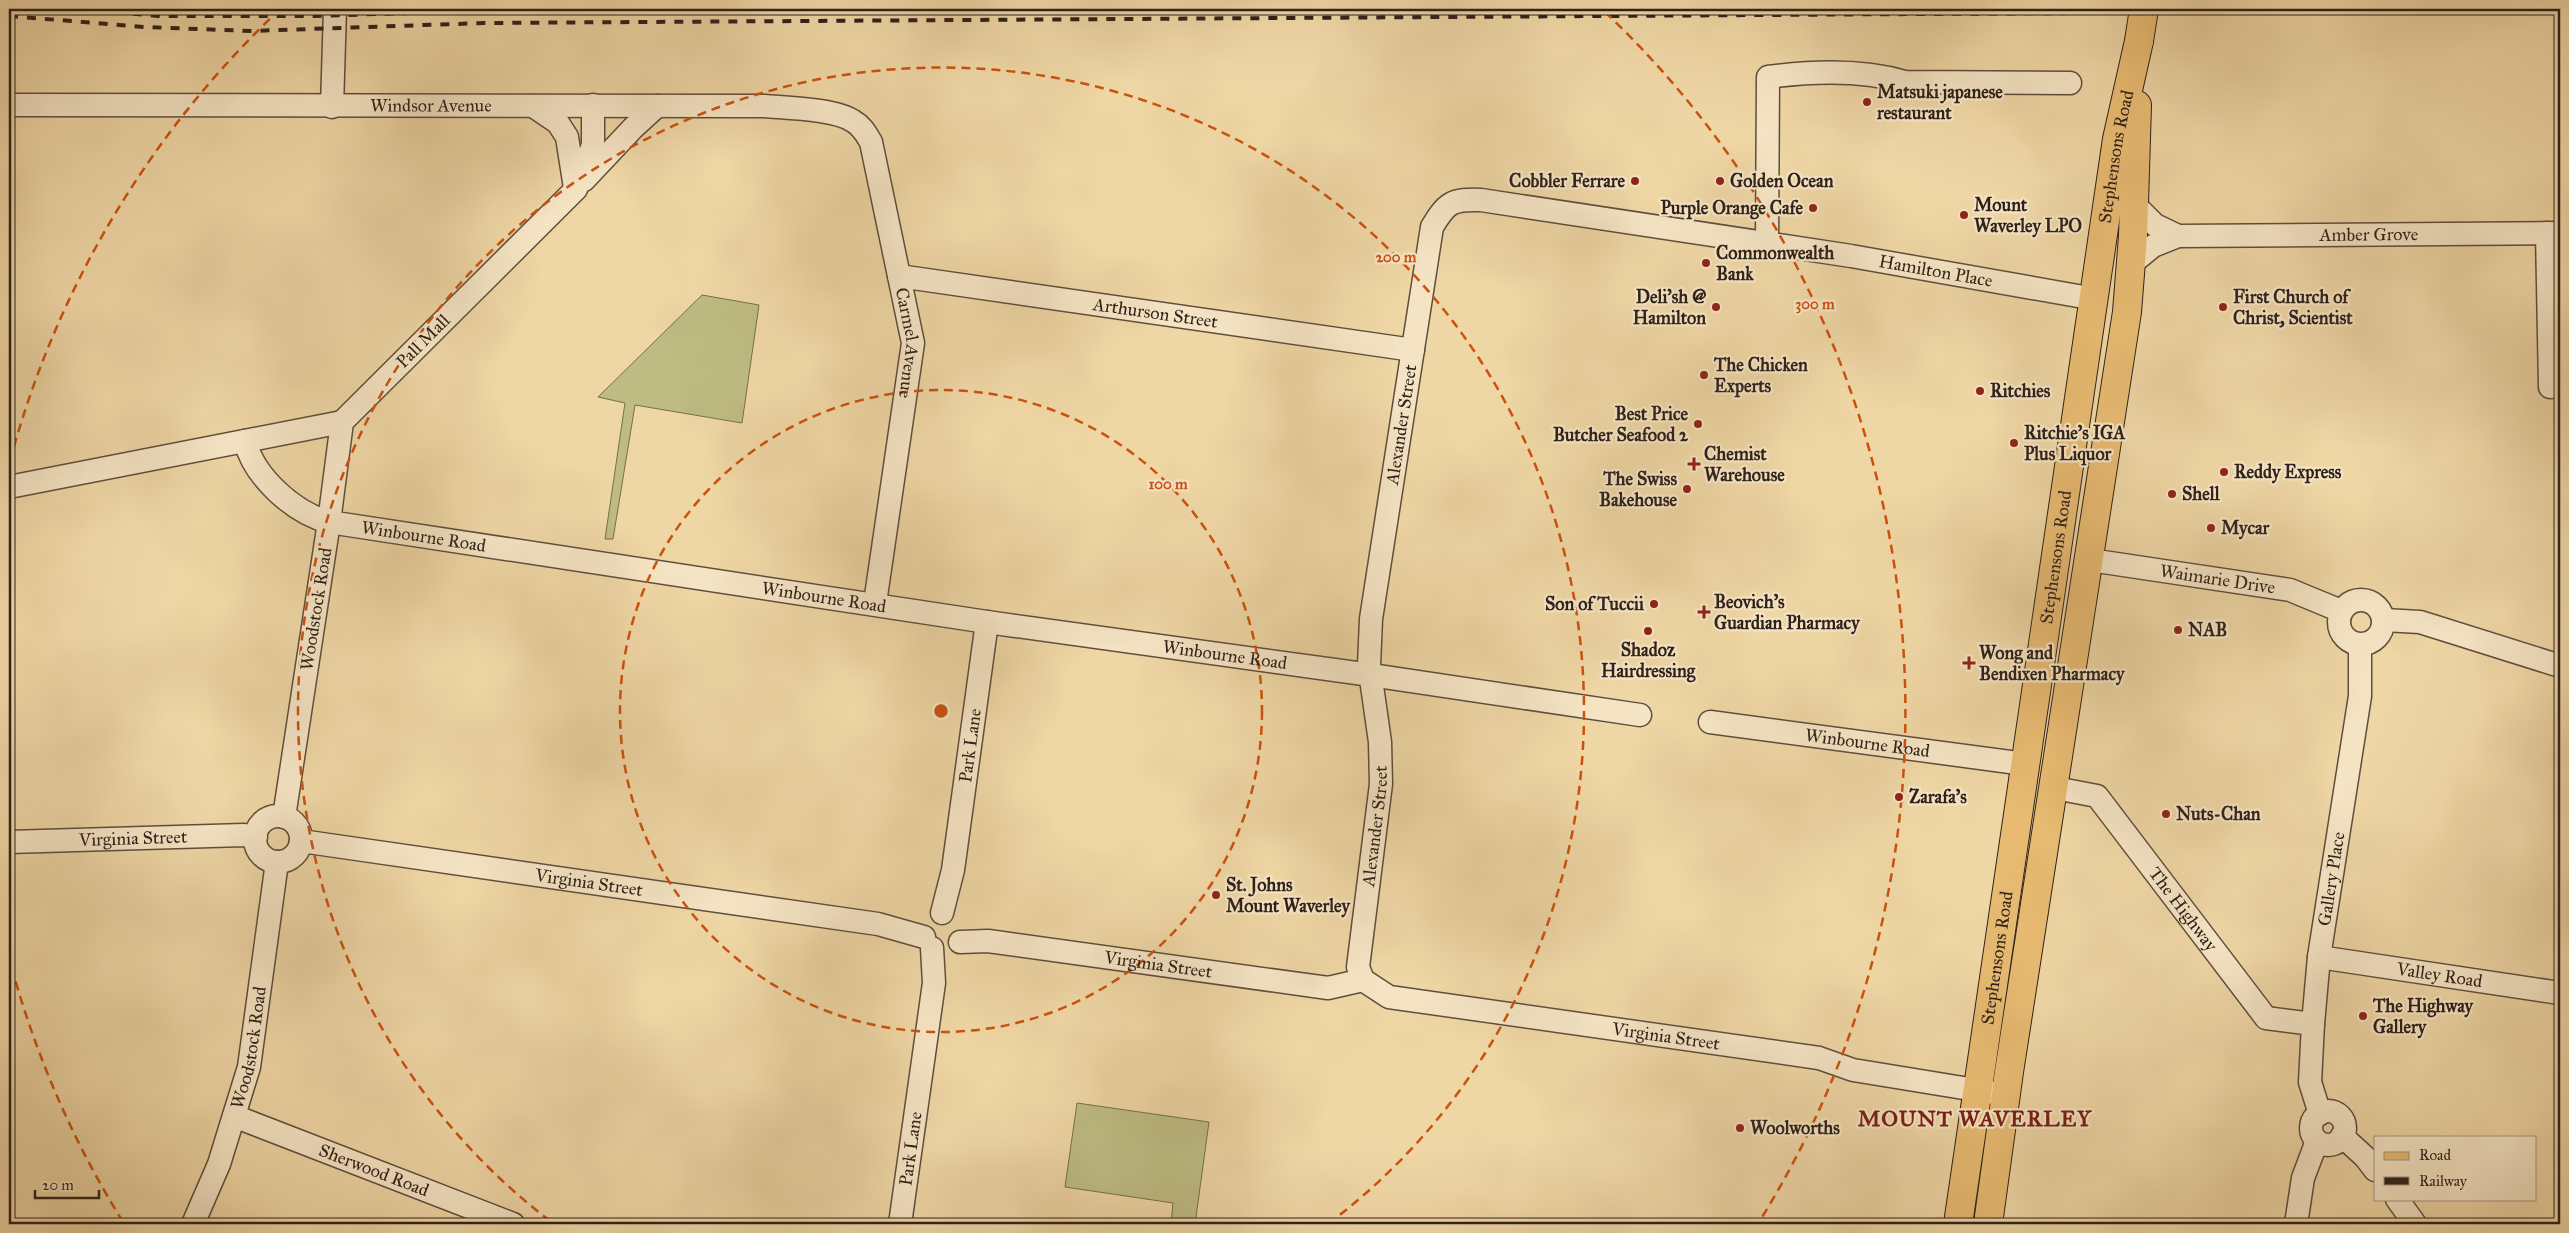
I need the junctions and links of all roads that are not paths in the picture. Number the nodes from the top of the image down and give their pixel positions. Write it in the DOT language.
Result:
graph roads {
  1 [pos="335,9"];
  2 [pos="2144,9"];
  3 [pos="2139,40"];
  4 [pos="2070,83"];
  5 [pos="9,105"];
  6 [pos="593,105"];
  7 [pos="533,106"];
  8 [pos="657,106"];
  9 [pos="332,107"];
  10 [pos="852,120"];
  11 [pos="576,189"];
  12 [pos="2134,204"];
  13 [pos="2554,233"];
  14 [pos="2178,236"];
  15 [pos="1772,244"];
  16 [pos="2131,264"];
  17 [pos="899,276"];
  18 [pos="2095,299"];
  19 [pos="1413,350"];
  20 [pos="2550,388"];
  21 [pos="342,422"];
  22 [pos="245,441"];
  23 [pos="9,487"];
  24 [pos="329,522"];
  25 [pos="2090,560"];
  26 [pos="2055,562"];
  27 [pos="875,603"];
  28 [pos="2341,611"];
  29 [pos="2384,620"];
  30 [pos="987,622"];
  31 [pos="2360,645"];
  32 [pos="2560,666"];
  33 [pos="1369,671"];
  34 [pos="1640,715"];
  35 [pos="1710,722"];
  36 [pos="2025,764"];
  37 [pos="2054,788"];
  38 [pos="284,817"];
  39 [pos="256,837"];
  40 [pos="301,841"];
  41 [pos="9,842"];
  42 [pos="277,862"];
  43 [pos="944,933"];
  44 [pos="2319,957"];
  45 [pos="1360,974"];
  46 [pos="2560,993"];
  47 [pos="2313,1024"];
  48 [pos="1979,1091"];
  49 [pos="2006,1094"];
  50 [pos="2320,1114"];
  51 [pos="234,1116"];
  52 [pos="2342,1136"];
  53 [pos="2317,1140"];
  54 [pos="2374,1169"];
  55 [pos="2398,1200"];
  56 [pos="193,1224"];
  57 [pos="513,1224"];
  58 [pos="900,1224"];
  59 [pos="1958,1224"];
  60 [pos="1988,1224"];
  61 [pos="2296,1224"];
  62 [pos="2416,1224"];
  1 -- 9 [label="street"];
  2 -- 3 [label="main road, Stephensons Road, bridge"];
  3 -- 12 [label="main road, Stephensons Road"];
  3 -- 18 [label="main road, Stephensons Road"];
  4 -- 15 [label="street"];
  5 -- 9 [label="street, Windsor Avenue"];
  6 -- 7 [label="street, Windsor Avenue"];
  6 -- 8 [label="street, Windsor Avenue"];
  6 -- 11 [label="street, Pall Mall"];
  7 -- 9 [label="street, Windsor Avenue"];
  7 -- 11 [label="street"];
  8 -- 10 [label="street, Windsor Avenue"];
  8 -- 11 [label="street, Pall Mall"];
  10 -- 17 [label="street, Carmel Avenue"];
  11 -- 21 [label="street, Pall Mall"];
  12 -- 14 [label="street, Amber Grove"];
  12 -- 16 [label="main road, Stephensons Road"];
  13 -- 14 [label="street, Amber Grove"];
  13 -- 20 [label="street"];
  14 -- 16 [label="street, Amber Grove"];
  15 -- 18 [label="street, Hamilton Place"];
  15 -- 19 [label="street, Alexander Street"];
  16 -- 25 [label="main road, Stephensons Road"];
  17 -- 19 [label="street, Arthurson Street"];
  17 -- 27 [label="street, Carmel Avenue"];
  18 -- 26 [label="main road, Stephensons Road"];
  19 -- 33 [label="street, Alexander Street"];
  21 -- 22 [label="street"];
  21 -- 24 [label="street"];
  22 -- 23 [label="street"];
  22 -- 24 [label="street"];
  24 -- 27 [label="street, Winbourne Road"];
  24 -- 38 [label="street, Woodstock Road"];
  25 -- 26 [label="main road"];
  25 -- 28 [label="street, Waimarie Drive"];
  25 -- 37 [label="main road, Stephensons Road"];
  26 -- 36 [label="main road, Stephensons Road"];
  27 -- 30 [label="street, Winbourne Road"];
  28 -- 29 [label="street"];
  28 -- 31 [label="street"];
  29 -- 31 [label="street"];
  29 -- 32 [label="street"];
  30 -- 33 [label="street, Winbourne Road"];
  30 -- 43 [label="street, Park Lane"];
  31 -- 44 [label="street, Gallery Place"];
  33 -- 34 [label="street, Winbourne Road"];
  33 -- 45 [label="street, Alexander Street"];
  35 -- 36 [label="street, Winbourne Road"];
  36 -- 48 [label="main road, Stephensons Road"];
  37 -- 47 [label="street, The Highway"];
  37 -- 49 [label="main road, Stephensons Road"];
  38 -- 39 [label="street"];
  38 -- 40 [label="street"];
  39 -- 41 [label="street, Virginia Street"];
  39 -- 42 [label="street"];
  40 -- 42 [label="street"];
  40 -- 43 [label="street, Virginia Street"];
  42 -- 51 [label="street, Woodstock Road"];
  43 -- 45 [label="street, Virginia Street"];
  43 -- 58 [label="street, Park Lane"];
  44 -- 46 [label="street, Valley Road"];
  44 -- 47 [label="street, Gallery Place"];
  45 -- 48 [label="street, Virginia Street"];
  47 -- 50 [label="street, Gallery Place"];
  48 -- 49 [label="street, Virginia Street"];
  48 -- 59 [label="main road, Stephensons Road"];
  49 -- 60 [label="main road, Stephensons Road"];
  50 -- 52 [label="street"];
  50 -- 53 [label="street"];
  51 -- 56 [label="street, Woodstock Road"];
  51 -- 57 [label="street, Sherwood Road"];
  52 -- 53 [label="street"];
  52 -- 54 [label="street"];
  53 -- 61 [label="street"];
  55 -- 62 [label="street"];
}
